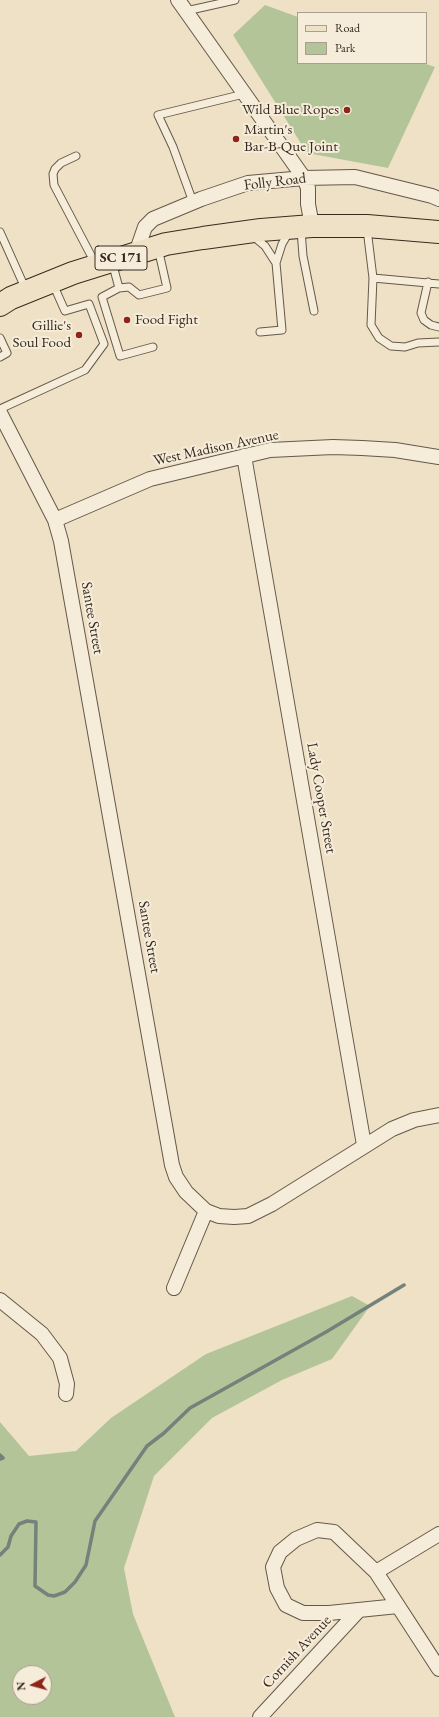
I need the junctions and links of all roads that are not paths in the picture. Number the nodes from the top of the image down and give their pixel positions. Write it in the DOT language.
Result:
graph roads {
  1 [pos="235,0"];
  2 [pos="182,6"];
  3 [pos="244,94"];
  4 [pos="76,156"];
  5 [pos="304,178"];
  6 [pos="439,199"];
  7 [pos="193,202"];
  8 [pos="367,226"];
  9 [pos="301,227"];
  10 [pos="0,232"];
  11 [pos="248,232"];
  12 [pos="439,232"];
  13 [pos="158,246"];
  14 [pos="136,253"];
  15 [pos="104,263"];
  16 [pos="276,263"];
  17 [pos="373,278"];
  18 [pos="52,282"];
  19 [pos="428,282"];
  20 [pos="439,284"];
  21 [pos="119,288"];
  22 [pos="27,292"];
  23 [pos="0,305"];
  24 [pos="314,311"];
  25 [pos="439,327"];
  26 [pos="260,332"];
  27 [pos="0,338"];
  28 [pos="439,342"];
  29 [pos="153,347"];
  30 [pos="0,357"];
  31 [pos="0,409"];
  32 [pos="0,413"];
  33 [pos="244,456"];
  34 [pos="439,457"];
  35 [pos="55,520"];
  36 [pos="439,1115"];
  37 [pos="364,1145"];
  38 [pos="206,1211"];
  39 [pos="174,1288"];
  40 [pos="0,1300"];
  41 [pos="66,1394"];
  42 [pos="439,1534"];
  43 [pos="376,1572"];
  44 [pos="398,1606"];
  45 [pos="359,1610"];
  46 [pos="439,1669"];
  47 [pos="260,1717"];
  1 -- 2 [label="lane"];
  2 -- 3 [label="street"];
  3 -- 5 [label="street"];
  3 -- 7 [label="lane"];
  4 -- 15 [label="lane"];
  5 -- 6 [label="street, Folly Road"];
  5 -- 7 [label="street, Folly Road"];
  5 -- 9 [label="street"];
  7 -- 14 [label="street, Folly Road"];
  8 -- 9 [label="main road, SC 171"];
  8 -- 12 [label="main road, SC 171"];
  8 -- 17 [label="lane"];
  9 -- 11 [label="main road, SC 171"];
  9 -- 16 [label="lane"];
  9 -- 24 [label="lane"];
  10 -- 22 [label="lane"];
  11 -- 13 [label="main road, SC 171"];
  11 -- 16 [label="lane"];
  13 -- 14 [label="main road, SC 171"];
  13 -- 21 [label="lane"];
  14 -- 15 [label="main road, SC 171"];
  15 -- 18 [label="main road, SC 171"];
  15 -- 21 [label="lane"];
  16 -- 26 [label="lane"];
  17 -- 19 [label="lane"];
  17 -- 28 [label="lane"];
  18 -- 22 [label="main road, SC 171"];
  18 -- 31 [label="lane"];
  19 -- 20 [label="lane"];
  19 -- 25 [label="lane"];
  21 -- 29 [label="lane"];
  22 -- 23 [label="main road, SC 171"];
  27 -- 30 [label="lane"];
  32 -- 35 [label="street, Santee Street"];
  33 -- 34 [label="street, West Madison Avenue"];
  33 -- 35 [label="street, West Madison Avenue"];
  33 -- 37 [label="street, Lady Cooper Street"];
  35 -- 38 [label="street, Santee Street"];
  36 -- 37 [label="street, Santee Street"];
  37 -- 38 [label="street, Santee Street"];
  38 -- 39 [label="street"];
  40 -- 41 [label="street"];
  42 -- 43 [label="street"];
  43 -- 44 [label="street, Cornish Avenue"];
  43 -- 45 [label="street, Cornish Avenue"];
  44 -- 45 [label="street, Cornish Avenue"];
  44 -- 46 [label="street, Cornish Avenue"];
  45 -- 47 [label="street, Cornish Avenue"];
}
